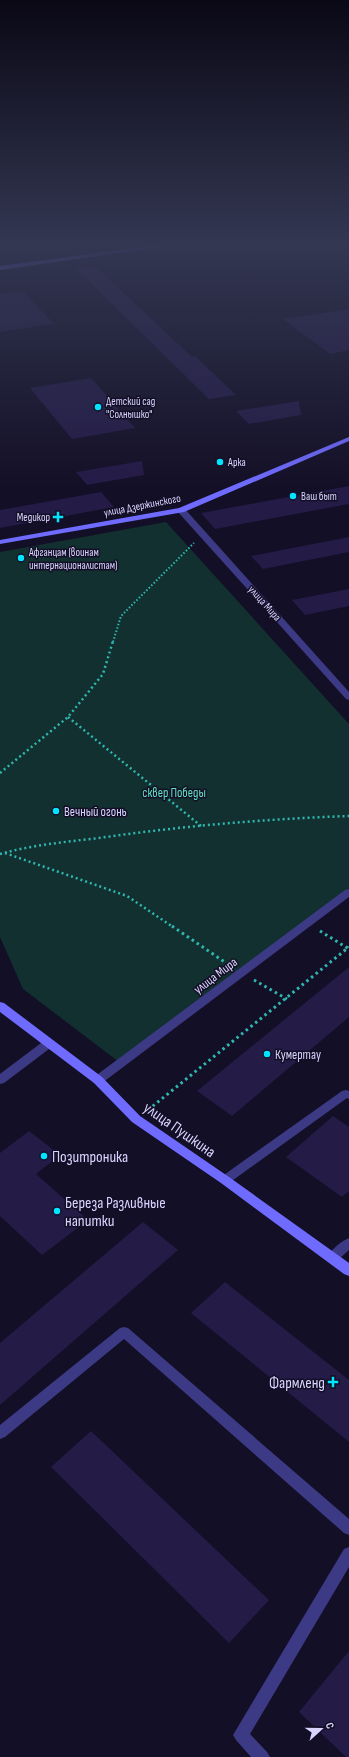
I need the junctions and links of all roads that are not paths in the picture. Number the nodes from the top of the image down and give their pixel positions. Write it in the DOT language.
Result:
graph roads {
  1 [pos="349,439"];
  2 [pos="181,510"];
  3 [pos="0,542"];
  4 [pos="349,696"];
  5 [pos="349,892"];
  6 [pos="0,1006"];
  7 [pos="48,1043"];
  8 [pos="0,1080"];
  9 [pos="98,1080"];
  10 [pos="349,1095"];
  11 [pos="225,1180"];
  12 [pos="349,1243"];
  13 [pos="333,1257"];
  14 [pos="349,1270"];
  15 [pos="0,1433"];
  16 [pos="349,1528"];
  17 [pos="349,1554"];
  18 [pos="262,1757"];
  1 -- 2 [label="main road, улица Дзержинского"];
  2 -- 3 [label="main road, улица Дзержинского"];
  2 -- 4 [label="street, улица Мира"];
  5 -- 9 [label="street, улица Мира"];
  6 -- 7 [label="main road, улица Пушкина"];
  7 -- 8 [label="lane"];
  7 -- 9 [label="main road, улица Пушкина"];
  9 -- 11 [label="main road, улица Пушкина"];
  10 -- 11 [label="lane"];
  11 -- 13 [label="main road, улица Пушкина"];
  12 -- 13 [label="lane"];
  13 -- 14 [label="main road, улица Пушкина"];
  15 -- 16 [label="lane"];
  17 -- 18 [label="lane"];
}
